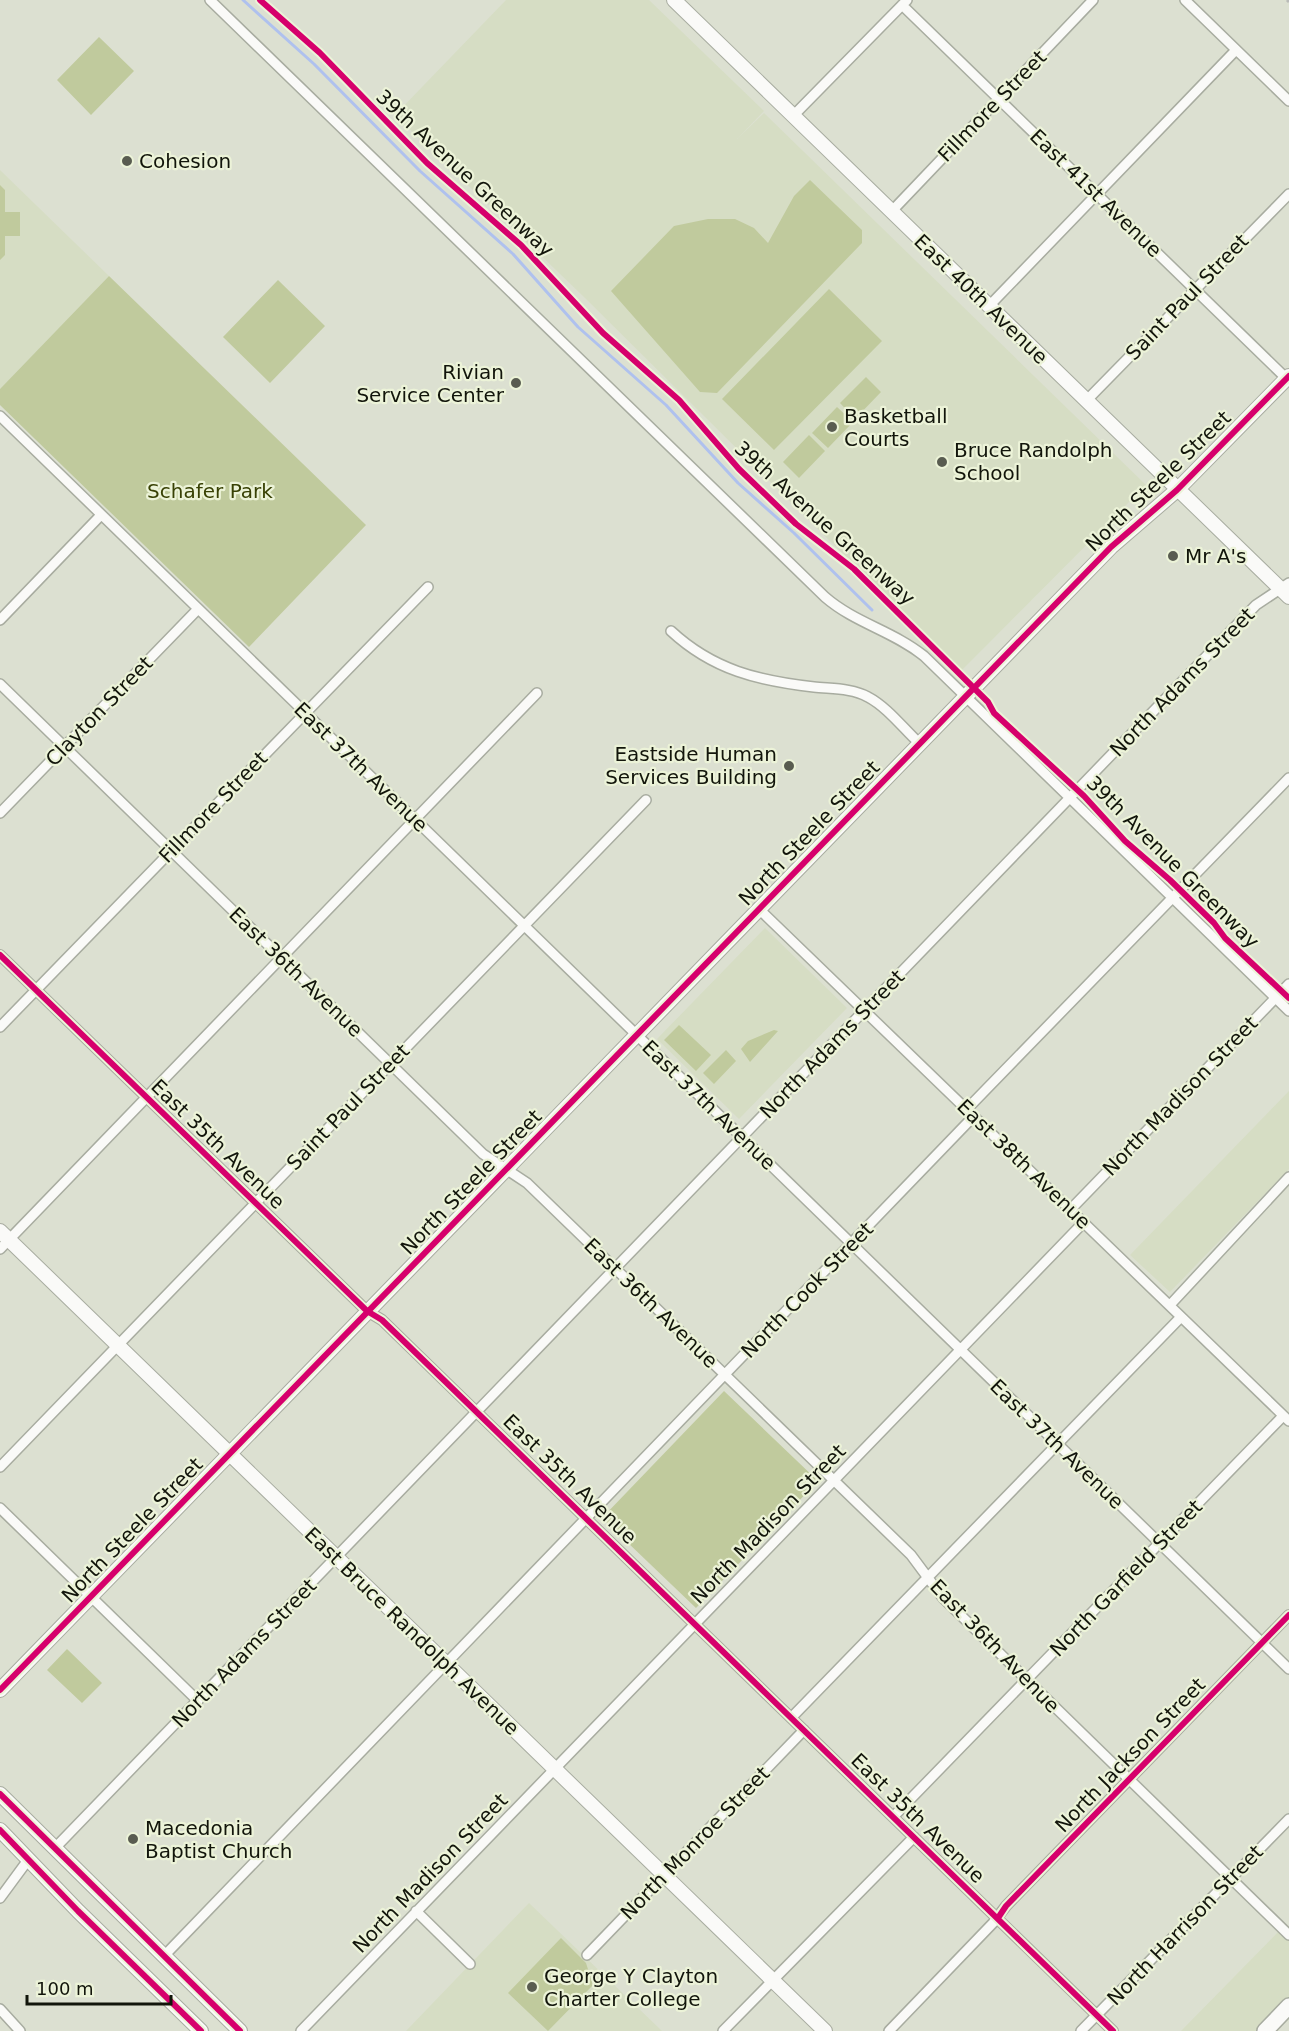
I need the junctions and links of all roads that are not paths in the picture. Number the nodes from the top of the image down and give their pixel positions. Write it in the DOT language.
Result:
graph roads {
  1 [pos="210,0"];
  2 [pos="674,0"];
  3 [pos="1093,0"];
  4 [pos="1185,0"];
  5 [pos="904,2"];
  6 [pos="1236,50"];
  7 [pos="999,99"];
  8 [pos="1289,101"];
  9 [pos="793,116"];
  10 [pos="1097,194"];
  11 [pos="1289,194"];
  12 [pos="891,212"];
  13 [pos="1195,289"];
  14 [pos="989,306"];
  15 [pos="1288,379"];
  16 [pos="1086,401"];
  17 [pos="0,416"];
  18 [pos="1178,490"];
  19 [pos="101,515"];
  20 [pos="428,587"];
  21 [pos="1286,590"];
  22 [pos="198,609"];
  23 [pos="0,620"];
  24 [pos="671,632"];
  25 [pos="0,684"];
  26 [pos="969,692"];
  27 [pos="537,693"];
  28 [pos="304,712"];
  29 [pos="919,743"];
  30 [pos="64,746"];
  31 [pos="1289,778"];
  32 [pos="1070,797"];
  33 [pos="646,800"];
  34 [pos="0,813"];
  35 [pos="415,819"];
  36 [pos="171,850"];
  37 [pos="1173,898"];
  38 [pos="759,909"];
  39 [pos="524,925"];
  40 [pos="0,955"];
  41 [pos="281,958"];
  42 [pos="1289,984"];
  43 [pos="36,990"];
  44 [pos="1275,998"];
  45 [pos="864,1011"];
  46 [pos="1289,1011"];
  47 [pos="0,1027"];
  48 [pos="637,1035"];
  49 [pos="391,1063"];
  50 [pos="146,1097"];
  51 [pos="971,1113"];
  52 [pos="742,1137"];
  53 [pos="506,1171"];
  54 [pos="1289,1178"];
  55 [pos="255,1203"];
  56 [pos="1071,1209"];
  57 [pos="1084,1222"];
  58 [pos="3,1240"];
  59 [pos="851,1243"];
  60 [pos="615,1269"];
  61 [pos="1170,1305"];
  62 [pos="367,1311"];
  63 [pos="1182,1317"];
  64 [pos="118,1345"];
  65 [pos="960,1350"];
  66 [pos="725,1374"];
  67 [pos="477,1412"];
  68 [pos="1286,1418"];
  69 [pos="1057,1444"];
  70 [pos="230,1454"];
  71 [pos="0,1467"];
  72 [pos="834,1479"];
  73 [pos="0,1508"];
  74 [pos="586,1518"];
  75 [pos="1160,1544"];
  76 [pos="336,1557"];
  77 [pos="927,1577"];
  78 [pos="91,1597"];
  79 [pos="1289,1615"];
  80 [pos="694,1623"];
  81 [pos="1262,1643"];
  82 [pos="445,1663"];
  83 [pos="1289,1669"];
  84 [pos="1026,1681"];
  85 [pos="0,1690"];
  86 [pos="198,1701"];
  87 [pos="791,1718"];
  88 [pos="804,1730"];
  89 [pos="554,1769"];
  90 [pos="1129,1780"];
  91 [pos="0,1794"];
  92 [pos="893,1817"];
  93 [pos="1289,1819"];
  94 [pos="0,1830"];
  95 [pos="914,1837"];
  96 [pos="54,1849"];
  97 [pos="24,1865"];
  98 [pos="664,1875"];
  99 [pos="1230,1878"];
  100 [pos="0,1898"];
  101 [pos="416,1911"];
  102 [pos="998,1918"];
  103 [pos="1289,1935"];
  104 [pos="587,1955"];
  105 [pos="164,1956"];
  106 [pos="470,1965"];
  107 [pos="773,1981"];
  108 [pos="1289,2006"];
  109 [pos="0,2009"];
  110 [pos="1097,2015"];
  111 [pos="20,2031"];
  112 [pos="201,2031"];
  113 [pos="240,2031"];
  114 [pos="301,2031"];
  115 [pos="723,2031"];
  116 [pos="825,2031"];
  117 [pos="889,2031"];
  118 [pos="1081,2031"];
  119 [pos="1113,2031"];
  120 [pos="1265,2031"];
  1 -- 26 [label="street"];
  2 -- 9 [label="street, East 40th Avenue"];
  3 -- 7 [label="street, Fillmore Street"];
  4 -- 6 [label="street"];
  5 -- 7 [label="street, East 41st Avenue"];
  5 -- 9 [label="street"];
  6 -- 8 [label="street"];
  6 -- 10 [label="street"];
  7 -- 10 [label="street, East 41st Avenue"];
  7 -- 12 [label="street, Fillmore Street"];
  9 -- 12 [label="street, East 40th Avenue"];
  10 -- 13 [label="street, East 41st Avenue"];
  10 -- 14 [label="street"];
  11 -- 13 [label="street, Saint Paul Street"];
  12 -- 14 [label="street, East 40th Avenue"];
  13 -- 15 [label="street, East 41st Avenue"];
  13 -- 16 [label="street, Saint Paul Street"];
  14 -- 16 [label="street, East 40th Avenue"];
  15 -- 18 [label="street, North Steele Street"];
  16 -- 18 [label="street, East 40th Avenue"];
  17 -- 19 [label="street, East 37th Avenue"];
  18 -- 21 [label="street, East 40th Avenue"];
  18 -- 26 [label="street, North Steele Street"];
  19 -- 22 [label="street, East 37th Avenue"];
  19 -- 23 [label="street"];
  20 -- 28 [label="street, Fillmore Street"];
  21 -- 32 [label="street, North Adams Street"];
  22 -- 28 [label="street, East 37th Avenue"];
  22 -- 30 [label="street, Clayton Street"];
  24 -- 29 [label="street"];
  25 -- 30 [label="street, East 36th Avenue"];
  26 -- 29 [label="street, North Steele Street"];
  26 -- 32 [label="street"];
  27 -- 35 [label="street"];
  28 -- 35 [label="street, East 37th Avenue"];
  28 -- 36 [label="street, Fillmore Street"];
  29 -- 38 [label="street, North Steele Street"];
  30 -- 34 [label="street, Clayton Street"];
  30 -- 36 [label="street, East 36th Avenue"];
  31 -- 37 [label="street, North Cook Street"];
  32 -- 37 [label="street"];
  32 -- 45 [label="street, North Adams Street"];
  33 -- 39 [label="street, Saint Paul Street"];
  35 -- 39 [label="street, East 37th Avenue"];
  35 -- 41 [label="street"];
  36 -- 41 [label="street, East 36th Avenue"];
  36 -- 43 [label="street, Fillmore Street"];
  37 -- 44 [label="street"];
  37 -- 51 [label="street, North Cook Street"];
  38 -- 45 [label="street, East 38th Avenue"];
  38 -- 48 [label="street, North Steele Street"];
  39 -- 48 [label="street, East 37th Avenue"];
  39 -- 49 [label="street, Saint Paul Street"];
  40 -- 43 [label="street, East 35th Avenue"];
  41 -- 49 [label="street, East 36th Avenue"];
  41 -- 50 [label="street"];
  42 -- 44 [label="street, North Madison Street"];
  43 -- 47 [label="street, Fillmore Street"];
  43 -- 50 [label="street, East 35th Avenue"];
  44 -- 46 [label="street"];
  44 -- 56 [label="street, North Madison Street"];
  45 -- 51 [label="street, East 38th Avenue"];
  45 -- 52 [label="street, North Adams Street"];
  48 -- 52 [label="street, East 37th Avenue"];
  48 -- 53 [label="street, North Steele Street"];
  49 -- 53 [label="street, East 36th Avenue"];
  49 -- 55 [label="street, Saint Paul Street"];
  50 -- 55 [label="street, East 35th Avenue"];
  50 -- 58 [label="street"];
  51 -- 56 [label="street, East 38th Avenue"];
  51 -- 59 [label="street, North Cook Street"];
  52 -- 59 [label="street, East 37th Avenue"];
  52 -- 60 [label="street, North Adams Street"];
  53 -- 60 [label="street, East 36th Avenue"];
  53 -- 62 [label="street, North Steele Street"];
  54 -- 61 [label="street"];
  55 -- 62 [label="street, East 35th Avenue"];
  55 -- 64 [label="street, Saint Paul Street"];
  56 -- 57 [label="street, East 38th Avenue"];
  57 -- 61 [label="street, East 38th Avenue"];
  57 -- 65 [label="street, North Madison Street"];
  58 -- 64 [label="street, East Bruce Randolph Avenue"];
  59 -- 65 [label="street, East 37th Avenue"];
  59 -- 66 [label="street, North Cook Street"];
  60 -- 66 [label="street, East 36th Avenue"];
  60 -- 67 [label="street, North Adams Street"];
  61 -- 63 [label="street, East 38th Avenue"];
  62 -- 67 [label="street, East 35th Avenue"];
  62 -- 70 [label="street, North Steele Street"];
  63 -- 68 [label="street, East 38th Avenue"];
  63 -- 69 [label="street"];
  64 -- 70 [label="street, East Bruce Randolph Avenue"];
  64 -- 71 [label="street, Saint Paul Street"];
  65 -- 69 [label="street, East 37th Avenue"];
  65 -- 72 [label="street, North Madison Street"];
  66 -- 72 [label="street, East 36th Avenue"];
  66 -- 74 [label="street, North Cook Street"];
  67 -- 74 [label="street, East 35th Avenue"];
  67 -- 76 [label="street, North Adams Street"];
  68 -- 75 [label="street, North Garfield Street"];
  69 -- 75 [label="street, East 37th Avenue"];
  69 -- 77 [label="street"];
  70 -- 76 [label="street, East Bruce Randolph Avenue"];
  70 -- 78 [label="street, North Steele Street"];
  72 -- 77 [label="street, East 36th Avenue"];
  72 -- 80 [label="street, North Madison Street"];
  73 -- 78 [label="street"];
  74 -- 80 [label="street, East 35th Avenue"];
  74 -- 82 [label="street, North Cook Street"];
  75 -- 81 [label="street, East 37th Avenue"];
  75 -- 84 [label="street, North Garfield Street"];
  76 -- 82 [label="street, East Bruce Randolph Avenue"];
  76 -- 86 [label="street, North Adams Street"];
  77 -- 84 [label="street, East 36th Avenue"];
  77 -- 87 [label="street"];
  78 -- 85 [label="street, North Steele Street"];
  78 -- 86 [label="street"];
  79 -- 81 [label="street, North Jackson Street"];
  80 -- 87 [label="street, East 35th Avenue"];
  80 -- 89 [label="street, North Madison Street"];
  81 -- 83 [label="street, East 37th Avenue"];
  81 -- 90 [label="street, North Jackson Street"];
  82 -- 89 [label="street, East Bruce Randolph Avenue"];
  82 -- 105 [label="street, North Cook Street"];
  84 -- 90 [label="street, East 36th Avenue"];
  84 -- 92 [label="street, North Garfield Street"];
  86 -- 96 [label="street, North Adams Street"];
  87 -- 88 [label="street, East 35th Avenue"];
  88 -- 92 [label="street, East 35th Avenue"];
  88 -- 98 [label="street, North Monroe Street"];
  89 -- 98 [label="street, East Bruce Randolph Avenue"];
  89 -- 101 [label="street, North Madison Street"];
  90 -- 99 [label="street, East 36th Avenue"];
  90 -- 102 [label="street, North Jackson Street"];
  91 -- 96 [label="street"];
  92 -- 95 [label="street, East 35th Avenue"];
  93 -- 99 [label="street, North Harrison Street"];
  94 -- 97 [label="street"];
  95 -- 102 [label="street, East 35th Avenue"];
  95 -- 107 [label="street"];
  96 -- 105 [label="street"];
  97 -- 100 [label="street"];
  97 -- 112 [label="street"];
  98 -- 104 [label="street, North Monroe Street"];
  98 -- 107 [label="street, East Bruce Randolph Avenue"];
  99 -- 103 [label="street, East 36th Avenue"];
  99 -- 110 [label="street, North Harrison Street"];
  101 -- 106 [label="street"];
  101 -- 114 [label="street, North Madison Street"];
  102 -- 110 [label="street, East 35th Avenue"];
  102 -- 117 [label="street, North Jackson Street"];
  105 -- 113 [label="street"];
  107 -- 115 [label="street"];
  107 -- 116 [label="street, East Bruce Randolph Avenue"];
  108 -- 120 [label="main road"];
  109 -- 111 [label="street"];
  110 -- 118 [label="street, North Harrison Street"];
  110 -- 119 [label="street, East 35th Avenue"];
}
